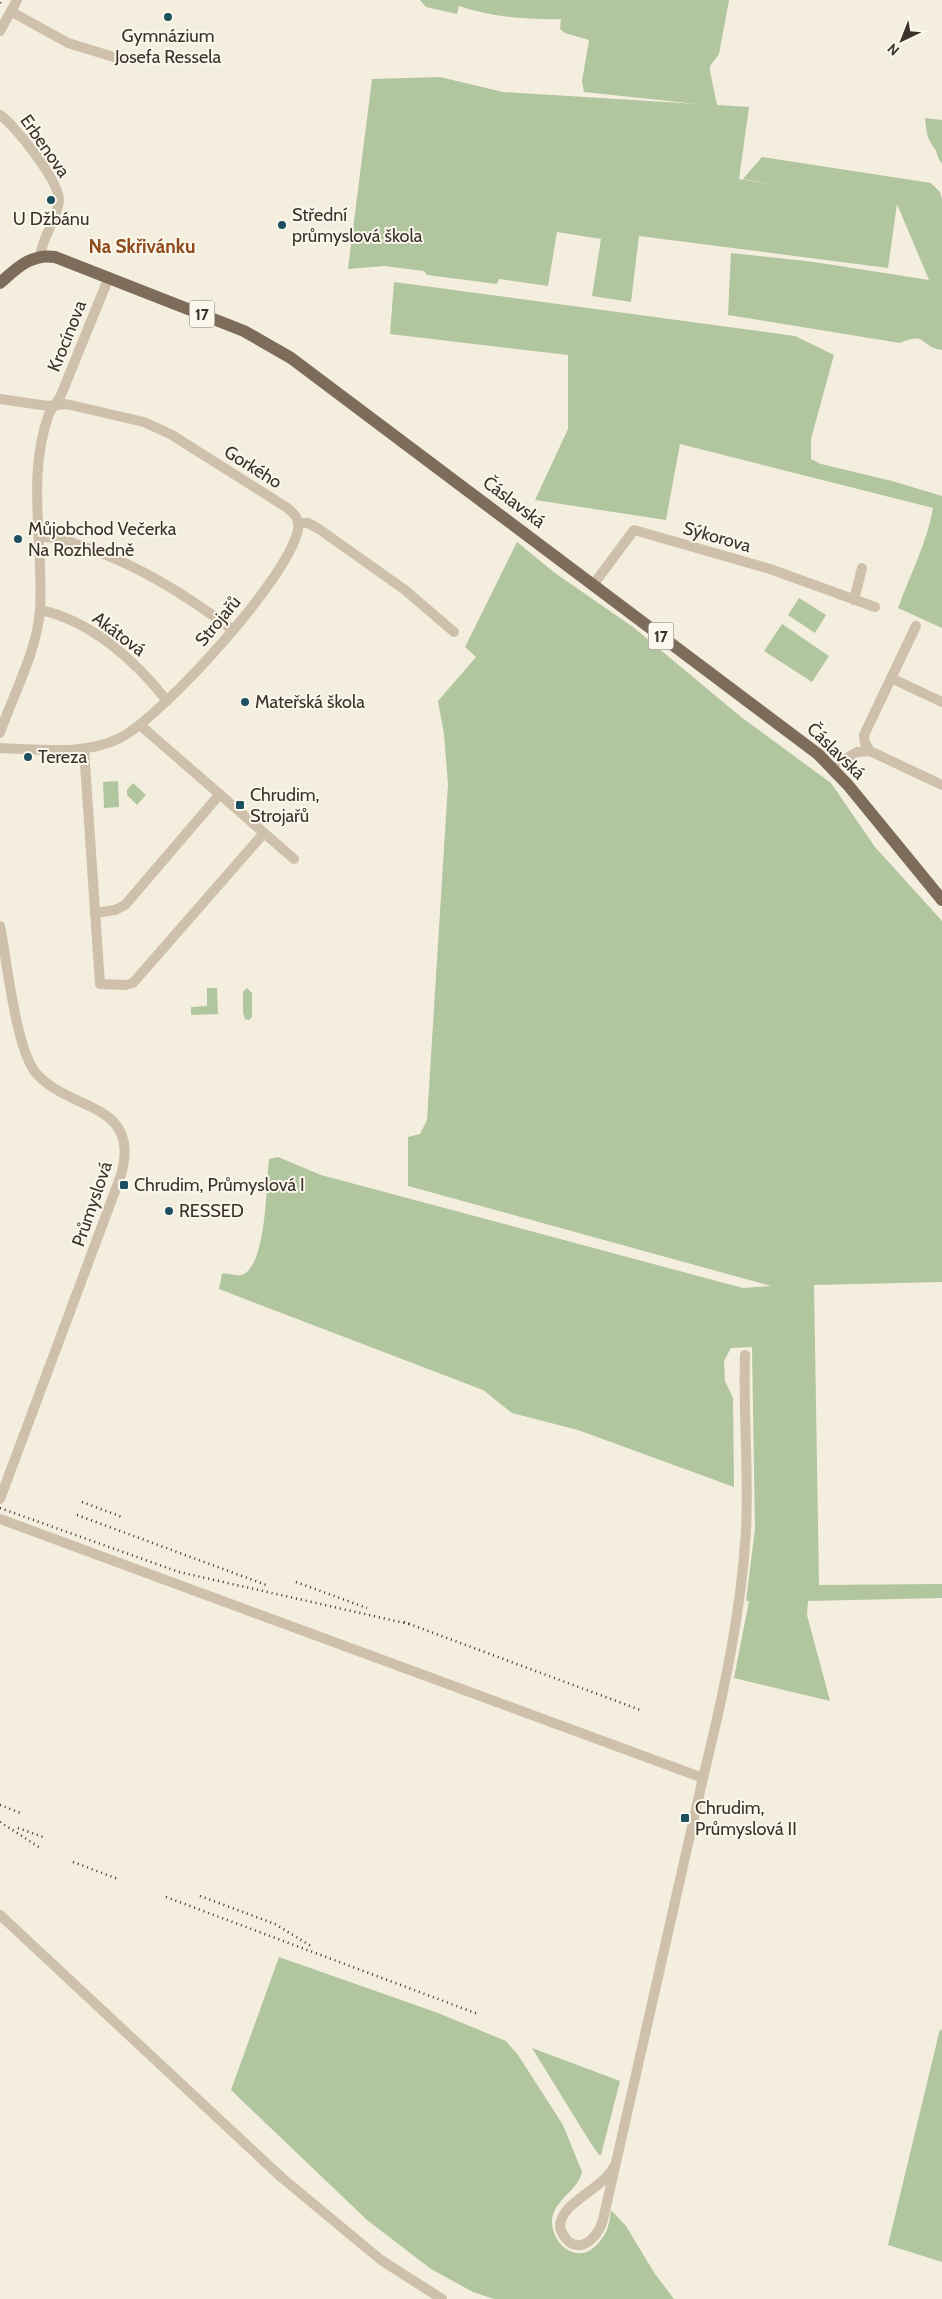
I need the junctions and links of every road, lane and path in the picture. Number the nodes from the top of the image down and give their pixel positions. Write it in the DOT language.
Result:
graph roads {
  1 [pos="17,0"];
  2 [pos="12,12"];
  3 [pos="0,31"];
  4 [pos="120,59"];
  5 [pos="0,115"];
  6 [pos="40,256"];
  7 [pos="109,277"];
  8 [pos="0,283"];
  9 [pos="0,399"];
  10 [pos="53,406"];
  11 [pos="298,523"];
  12 [pos="40,537"];
  13 [pos="862,568"];
  14 [pos="593,585"];
  15 [pos="854,600"];
  16 [pos="875,607"];
  17 [pos="40,610"];
  18 [pos="916,626"];
  19 [pos="233,630"];
  20 [pos="454,632"];
  21 [pos="891,678"];
  22 [pos="167,701"];
  23 [pos="942,702"];
  24 [pos="140,725"];
  25 [pos="0,733"];
  26 [pos="864,735"];
  27 [pos="0,748"];
  28 [pos="84,749"];
  29 [pos="870,751"];
  30 [pos="837,766"];
  31 [pos="942,785"];
  32 [pos="220,794"];
  33 [pos="264,833"];
  34 [pos="294,859"];
  35 [pos="942,900"];
  36 [pos="95,913"];
  37 [pos="0,926"];
  38 [pos="745,1355"];
  39 [pos="0,1499"];
  40 [pos="0,1519"];
  41 [pos="703,1778"];
  42 [pos="0,1915"];
  43 [pos="615,2165"];
  44 [pos="442,2299"];
  1 -- 2 [label="street"];
  2 -- 3 [label="street"];
  2 -- 4 [label="street"];
  5 -- 6 [label="street, Erbenova"];
  6 -- 7 [label="main road, Čáslavská / 17"];
  6 -- 8 [label="main road"];
  7 -- 10 [label="street, Krocínova"];
  7 -- 14 [label="main road, Čáslavská / 17"];
  9 -- 10 [label="street, Gorkého"];
  10 -- 11 [label="street, Gorkého"];
  10 -- 12 [label="street, Krocínova"];
  11 -- 19 [label="street, Strojařů"];
  11 -- 20 [label="street"];
  12 -- 17 [label="street, Krocínova"];
  12 -- 19 [label="street"];
  13 -- 15 [label="street"];
  14 -- 15 [label="street, Sýkorova"];
  14 -- 30 [label="main road, Čáslavská / 17"];
  15 -- 16 [label="street, Sýkorova"];
  17 -- 22 [label="street, Akátová"];
  17 -- 25 [label="street, Krocínova"];
  18 -- 21 [label="street"];
  19 -- 22 [label="street, Strojařů"];
  21 -- 23 [label="street"];
  21 -- 26 [label="street"];
  22 -- 24 [label="street, Strojařů"];
  24 -- 28 [label="street, Strojařů"];
  24 -- 32 [label="street"];
  26 -- 29 [label="street"];
  26 -- 30 [label="street"];
  27 -- 28 [label="street, Strojařů"];
  28 -- 36 [label="street"];
  29 -- 30 [label="street"];
  29 -- 31 [label="street"];
  30 -- 35 [label="main road, Čáslavská / 17"];
  32 -- 33 [label="street"];
  32 -- 36 [label="street"];
  33 -- 34 [label="street"];
  33 -- 36 [label="street"];
  37 -- 39 [label="street, Průmyslová"];
  38 -- 41 [label="street"];
  40 -- 41 [label="street"];
  41 -- 43 [label="street"];
  42 -- 44 [label="street"];
  43 -- 43 [label="street"];
}
